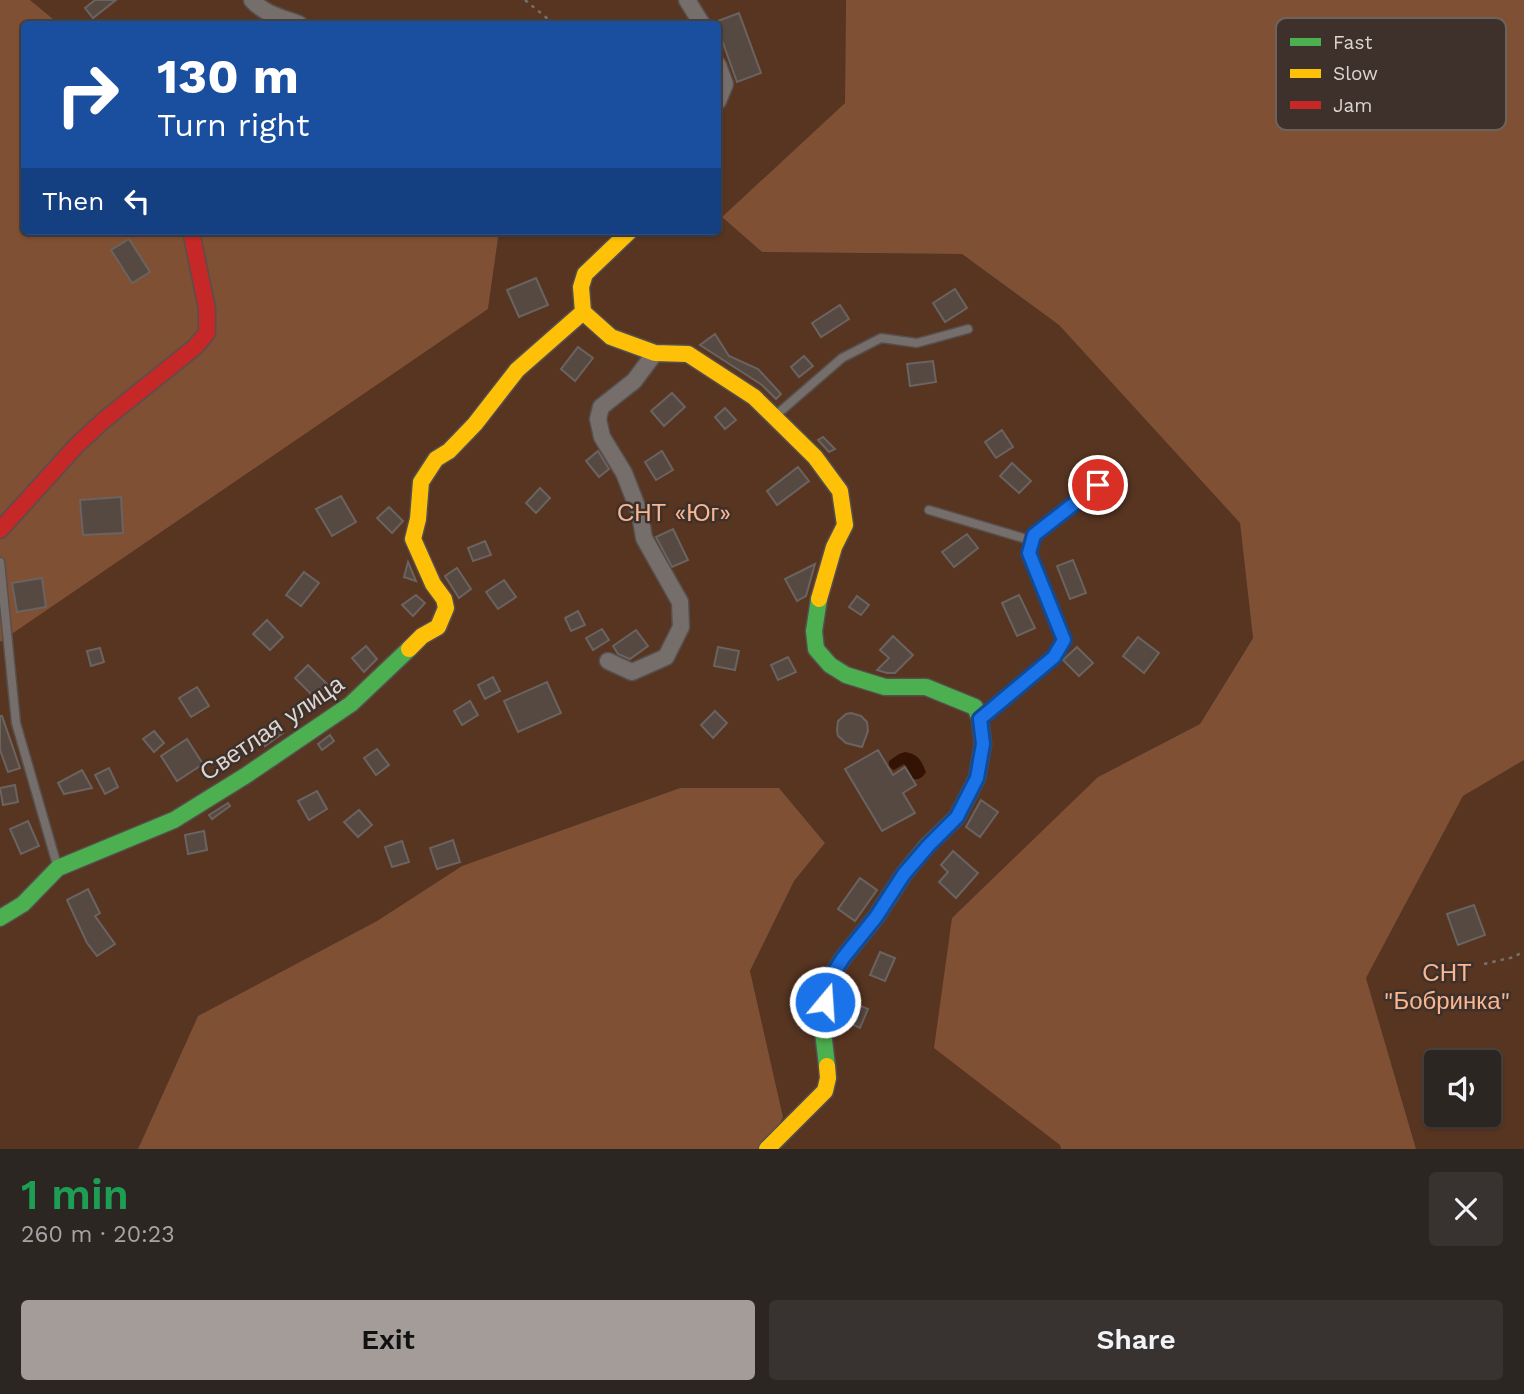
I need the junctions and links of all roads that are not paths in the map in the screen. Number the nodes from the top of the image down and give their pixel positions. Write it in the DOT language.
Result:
graph roads {
  1 [pos="252,0"];
  2 [pos="687,0"];
  3 [pos="290,21"];
  4 [pos="700,21"];
  5 [pos="721,73"];
  6 [pos="721,94"];
  7 [pos="192,235"];
  8 [pos="627,235"];
  9 [pos="583,312"];
  10 [pos="968,329"];
  11 [pos="655,353"];
  12 [pos="775,416"];
  13 [pos="1098,485"];
  14 [pos="929,510"];
  15 [pos="0,530"];
  16 [pos="1033,541"];
  17 [pos="0,562"];
  18 [pos="608,661"];
  19 [pos="980,719"];
  20 [pos="58,868"];
  21 [pos="0,918"];
  22 [pos="767,1149"];
  1 -- 3 [label="street"];
  2 -- 4 [label="street"];
  5 -- 6 [label="street"];
  7 -- 15 [label="street"];
  8 -- 9 [label="street"];
  9 -- 11 [label="street"];
  9 -- 20 [label="street, Светлая улица"];
  10 -- 12 [label="lane"];
  11 -- 12 [label="street"];
  11 -- 18 [label="street"];
  12 -- 19 [label="street"];
  13 -- 16 [label="lane"];
  14 -- 16 [label="lane"];
  16 -- 19 [label="lane"];
  17 -- 20 [label="lane"];
  19 -- 22 [label="street"];
  20 -- 21 [label="street, Светлая улица"];
}
